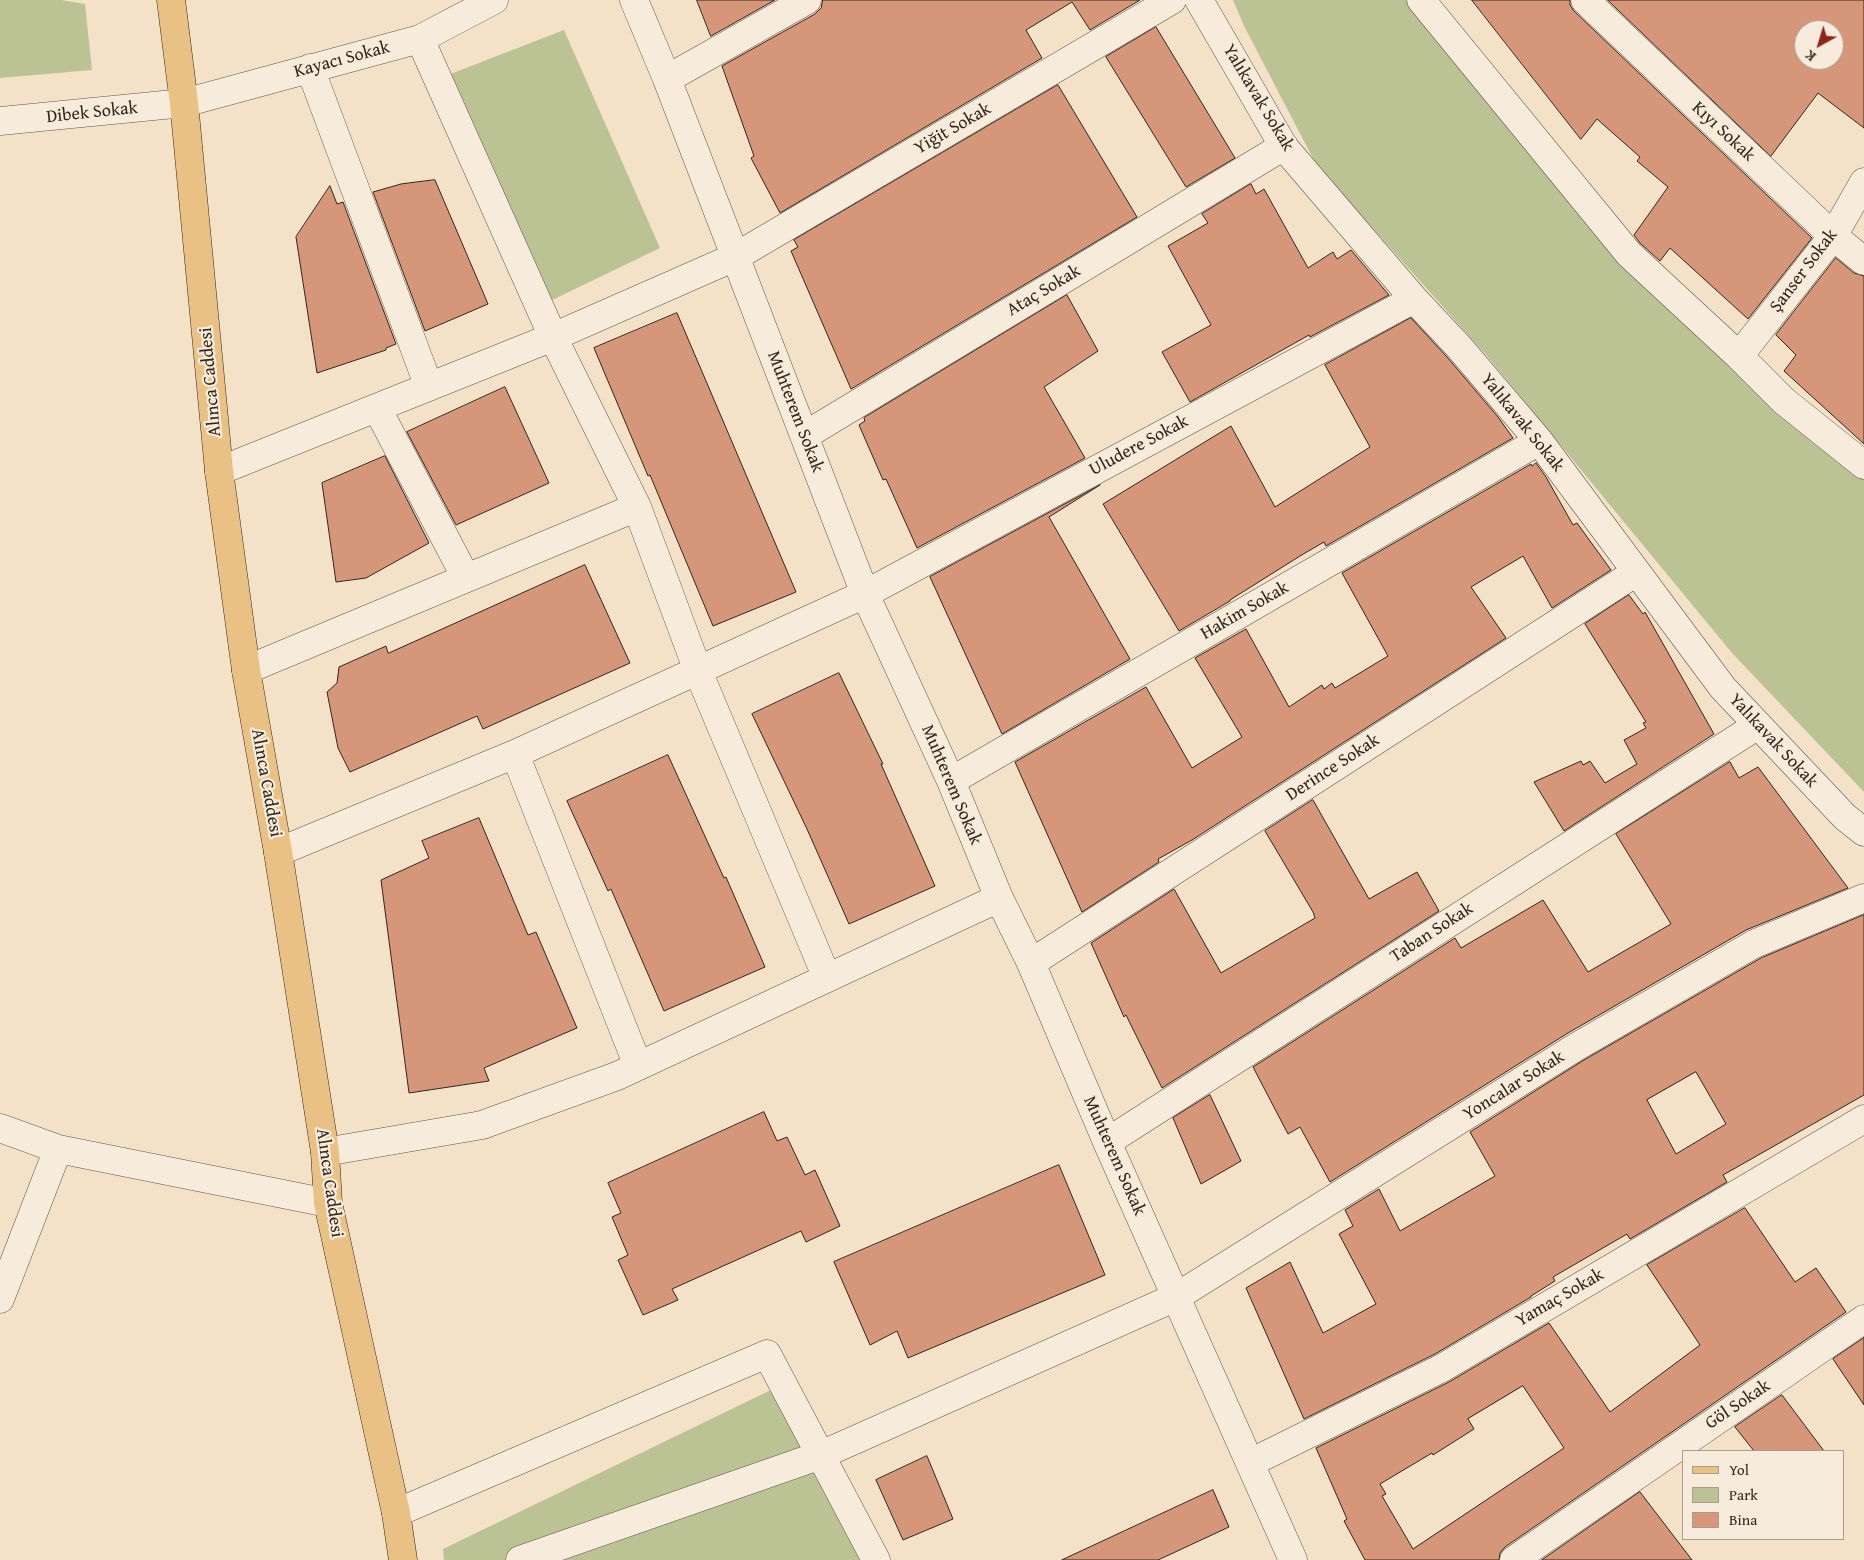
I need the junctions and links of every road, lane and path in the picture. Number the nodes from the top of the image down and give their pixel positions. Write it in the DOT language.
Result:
graph roads {
  1 [pos="171,0"];
  2 [pos="494,0"];
  3 [pos="634,0"];
  4 [pos="807,0"];
  5 [pos="1172,0"];
  6 [pos="1199,0"];
  7 [pos="1421,0"];
  8 [pos="1585,0"];
  9 [pos="420,38"];
  10 [pos="310,68"];
  11 [pos="666,79"];
  12 [pos="184,103"];
  13 [pos="0,121"];
  14 [pos="1284,146"];
  15 [pos="1864,182"];
  16 [pos="1833,236"];
  17 [pos="734,257"];
  18 [pos="1864,261"];
  19 [pos="1414,299"];
  20 [pos="553,337"];
  21 [pos="1739,356"];
  22 [pos="429,387"];
  23 [pos="377,408"];
  24 [pos="804,436"];
  25 [pos="1539,441"];
  26 [pos="1864,465"];
  27 [pos="219,471"];
  28 [pos="637,506"];
  29 [pos="1635,573"];
  30 [pos="466,578"];
  31 [pos="865,594"];
  32 [pos="246,670"];
  33 [pos="698,671"];
  34 [pos="1758,725"];
  35 [pos="515,754"];
  36 [pos="952,781"];
  37 [pos="1864,832"];
  38 [pos="278,852"];
  39 [pos="999,898"];
  40 [pos="1864,898"];
  41 [pos="1031,963"];
  42 [pos="827,978"];
  43 [pos="638,1066"];
  44 [pos="1864,1119"];
  45 [pos="0,1128"];
  46 [pos="1107,1142"];
  47 [pos="58,1149"];
  48 [pos="325,1152"];
  49 [pos="328,1203"];
  50 [pos="1176,1297"];
  51 [pos="0,1299"];
  52 [pos="1864,1319"];
  53 [pos="821,1455"];
  54 [pos="1250,1463"];
  55 [pos="396,1514"];
  56 [pos="403,1560"];
  57 [pos="520,1560"];
  58 [pos="876,1560"];
  59 [pos="1293,1560"];
  60 [pos="1514,1560"];
  1 -- 12 [label="main road, Alınca Caddesi"];
  2 -- 9 [label="street, Kayacı Sokak"];
  3 -- 11 [label="street, Muhterem Sokak"];
  4 -- 11 [label="street"];
  5 -- 17 [label="street, Yiğit Sokak"];
  6 -- 14 [label="street, Yalıkavak Sokak"];
  7 -- 21 [label="street"];
  8 -- 16 [label="street, Kıyı Sokak"];
  9 -- 10 [label="street, Kayacı Sokak"];
  9 -- 20 [label="street"];
  10 -- 12 [label="street, Kayacı Sokak"];
  10 -- 22 [label="street"];
  11 -- 17 [label="street, Muhterem Sokak"];
  12 -- 13 [label="street, Dibek Sokak"];
  12 -- 27 [label="main road, Alınca Caddesi"];
  14 -- 19 [label="street, Yalıkavak Sokak"];
  14 -- 24 [label="street, Ataç Sokak"];
  15 -- 16 [label="street, Şanser Sokak"];
  16 -- 18 [label="street, Kıyı Sokak"];
  16 -- 21 [label="street, Şanser Sokak"];
  17 -- 20 [label="street, Yiğit Sokak"];
  17 -- 24 [label="street, Muhterem Sokak"];
  19 -- 25 [label="street, Yalıkavak Sokak"];
  19 -- 31 [label="street, Uludere Sokak"];
  20 -- 22 [label="street, Yiğit Sokak"];
  20 -- 28 [label="street"];
  21 -- 26 [label="street"];
  22 -- 23 [label="street, Yiğit Sokak"];
  23 -- 27 [label="street, Yiğit Sokak"];
  23 -- 30 [label="street"];
  24 -- 31 [label="street, Muhterem Sokak"];
  25 -- 29 [label="street, Yalıkavak Sokak"];
  25 -- 36 [label="street, Hakim Sokak"];
  27 -- 32 [label="main road, Alınca Caddesi"];
  28 -- 30 [label="street"];
  28 -- 33 [label="street"];
  29 -- 34 [label="street, Yalıkavak Sokak"];
  29 -- 41 [label="street, Derince Sokak"];
  30 -- 32 [label="street"];
  31 -- 33 [label="street, Uludere Sokak"];
  31 -- 36 [label="street, Muhterem Sokak"];
  32 -- 38 [label="main road, Alınca Caddesi"];
  33 -- 35 [label="street, Uludere Sokak"];
  33 -- 42 [label="street"];
  34 -- 37 [label="street, Yalıkavak Sokak"];
  34 -- 46 [label="street, Taban Sokak"];
  35 -- 38 [label="street, Uludere Sokak"];
  35 -- 43 [label="street"];
  36 -- 39 [label="street, Muhterem Sokak"];
  38 -- 48 [label="main road, Alınca Caddesi"];
  39 -- 41 [label="street, Muhterem Sokak"];
  39 -- 42 [label="street"];
  40 -- 50 [label="street, Yoncalar Sokak"];
  41 -- 46 [label="street, Muhterem Sokak"];
  42 -- 43 [label="street"];
  43 -- 48 [label="street"];
  44 -- 54 [label="street, Yamaç Sokak"];
  45 -- 47 [label="street"];
  46 -- 50 [label="street, Muhterem Sokak"];
  47 -- 49 [label="street"];
  47 -- 51 [label="street"];
  48 -- 49 [label="main road, Alınca Caddesi"];
  49 -- 55 [label="main road, Alınca Caddesi"];
  50 -- 53 [label="street, Yoncalar Sokak"];
  50 -- 54 [label="street, Muhterem Sokak"];
  52 -- 60 [label="street, Göl Sokak"];
  53 -- 55 [label="street"];
  53 -- 57 [label="street, Yoncalar Sokak"];
  53 -- 58 [label="street"];
  54 -- 59 [label="street, Muhterem Sokak"];
  55 -- 56 [label="main road, Alınca Caddesi"];
}
